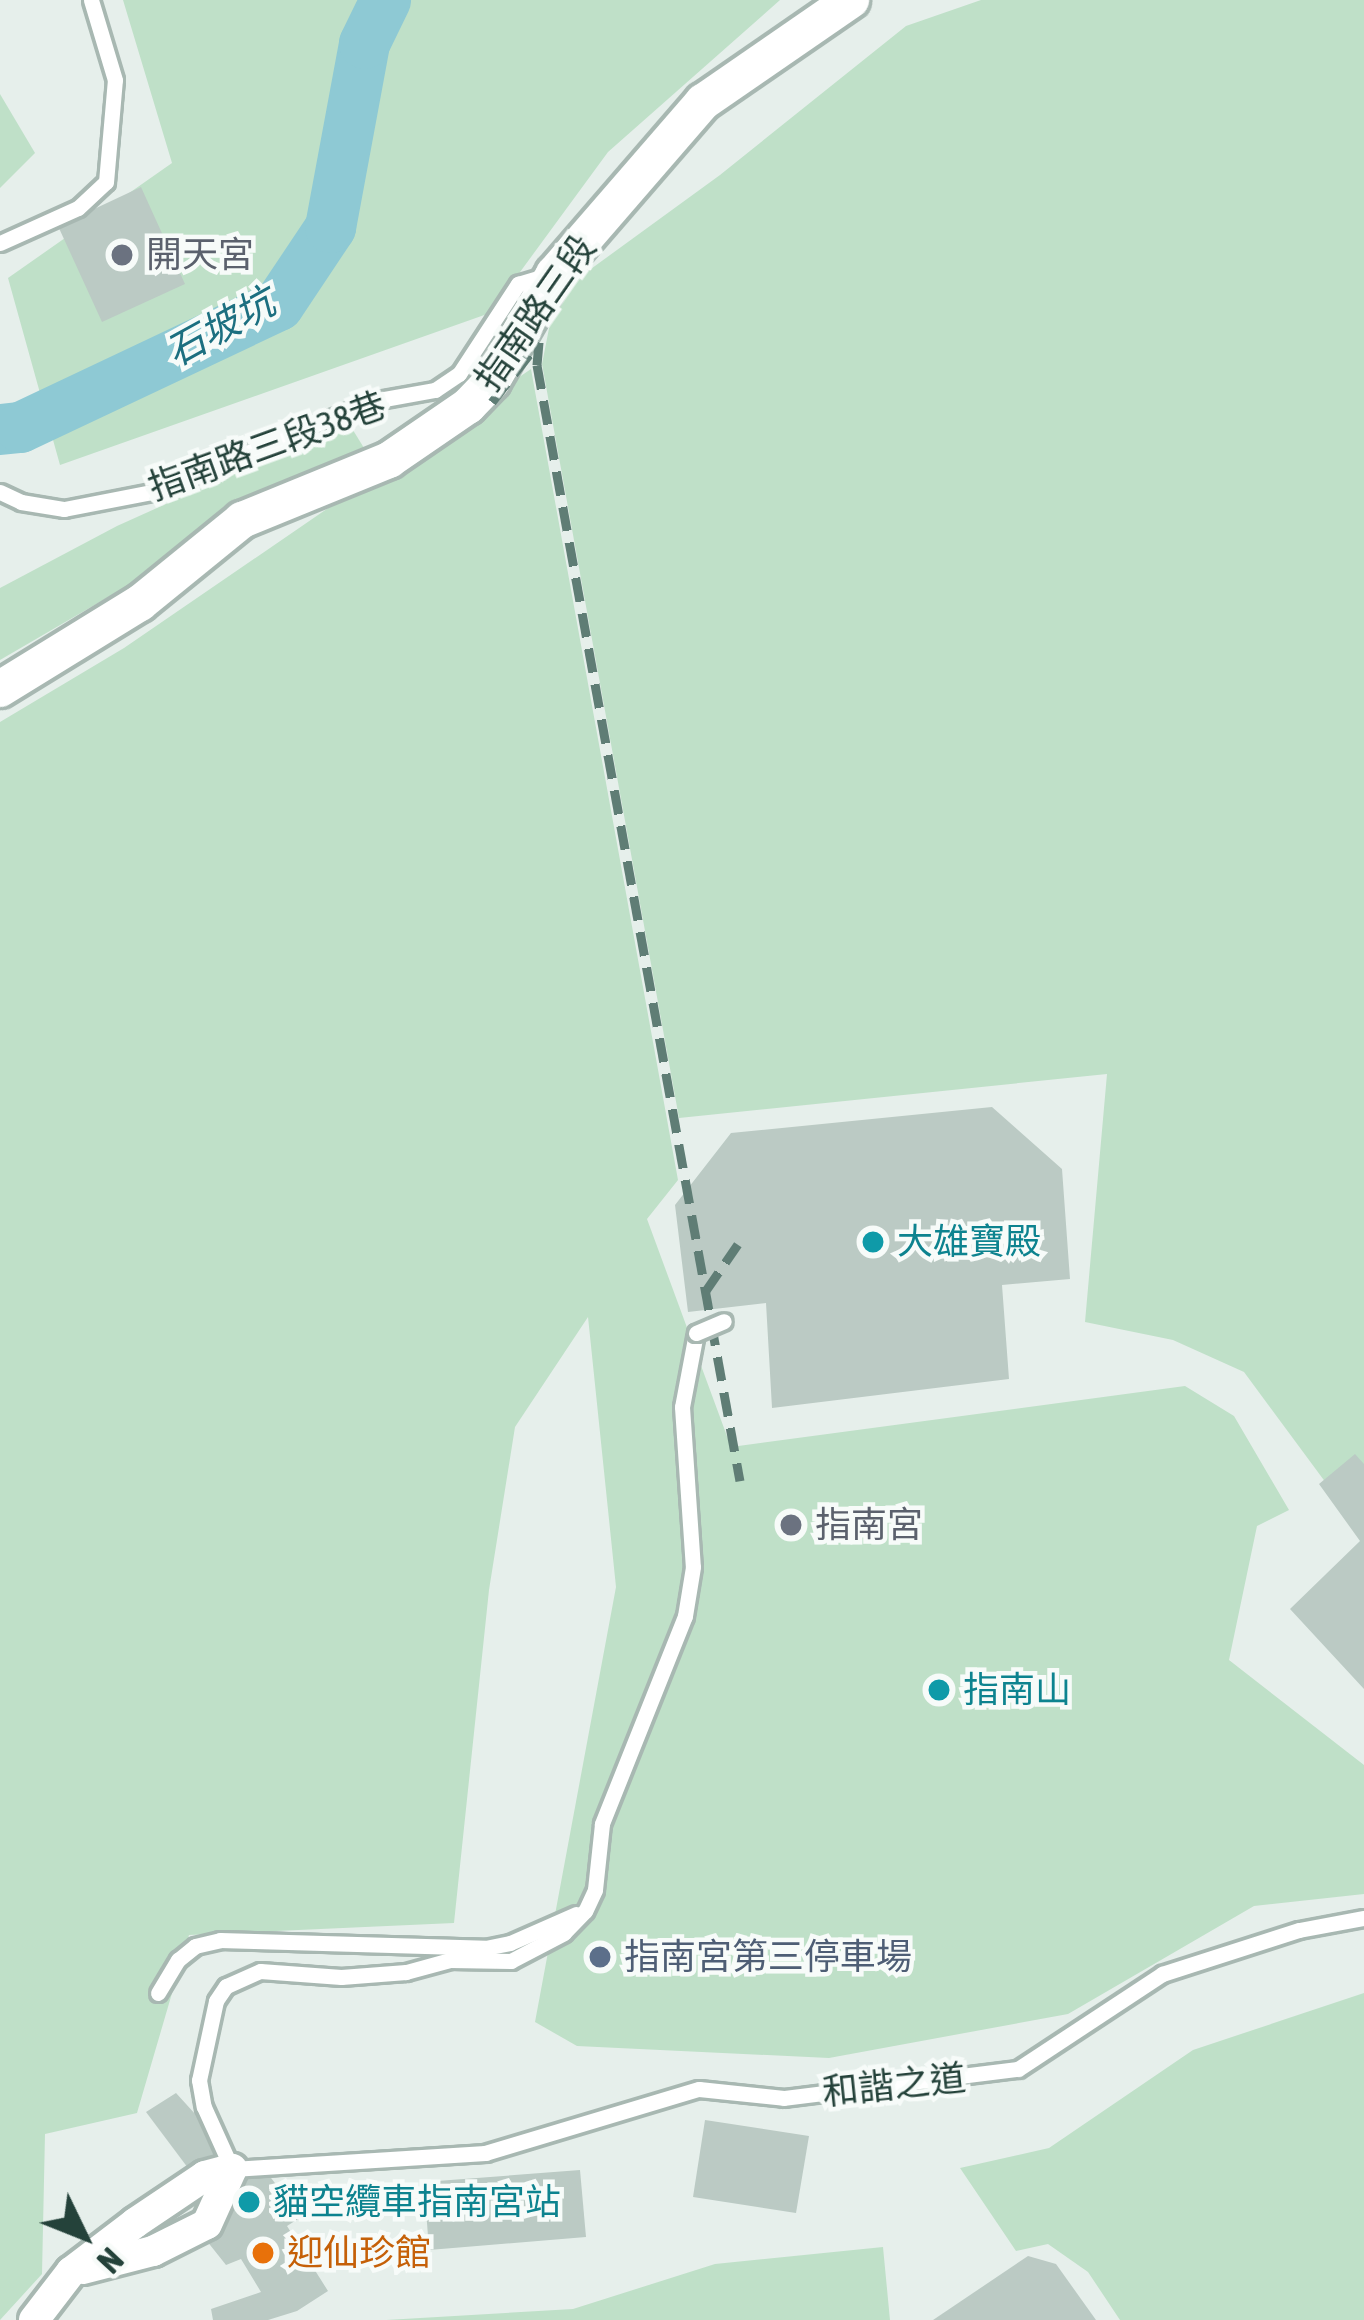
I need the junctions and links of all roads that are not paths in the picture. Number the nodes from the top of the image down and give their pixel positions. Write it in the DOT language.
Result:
graph roads {
  1 [pos="92,0"];
  2 [pos="851,0"];
  3 [pos="0,242"];
  4 [pos="554,274"];
  5 [pos="0,492"];
  6 [pos="0,689"];
  7 [pos="724,1321"];
  8 [pos="584,1910"];
  9 [pos="1364,1918"];
  10 [pos="158,1993"];
  11 [pos="232,2169"];
  12 [pos="34,2320"];
  1 -- 3 [label="lane"];
  2 -- 4 [label="street, 指南路三段"];
  4 -- 5 [label="lane, 指南路三段38巷"];
  4 -- 6 [label="street, 指南路三段"];
  7 -- 8 [label="lane, bridge"];
  8 -- 10 [label="lane"];
  8 -- 11 [label="lane"];
  9 -- 11 [label="lane, 和諧之道"];
  11 -- 12 [label="street"];
}
